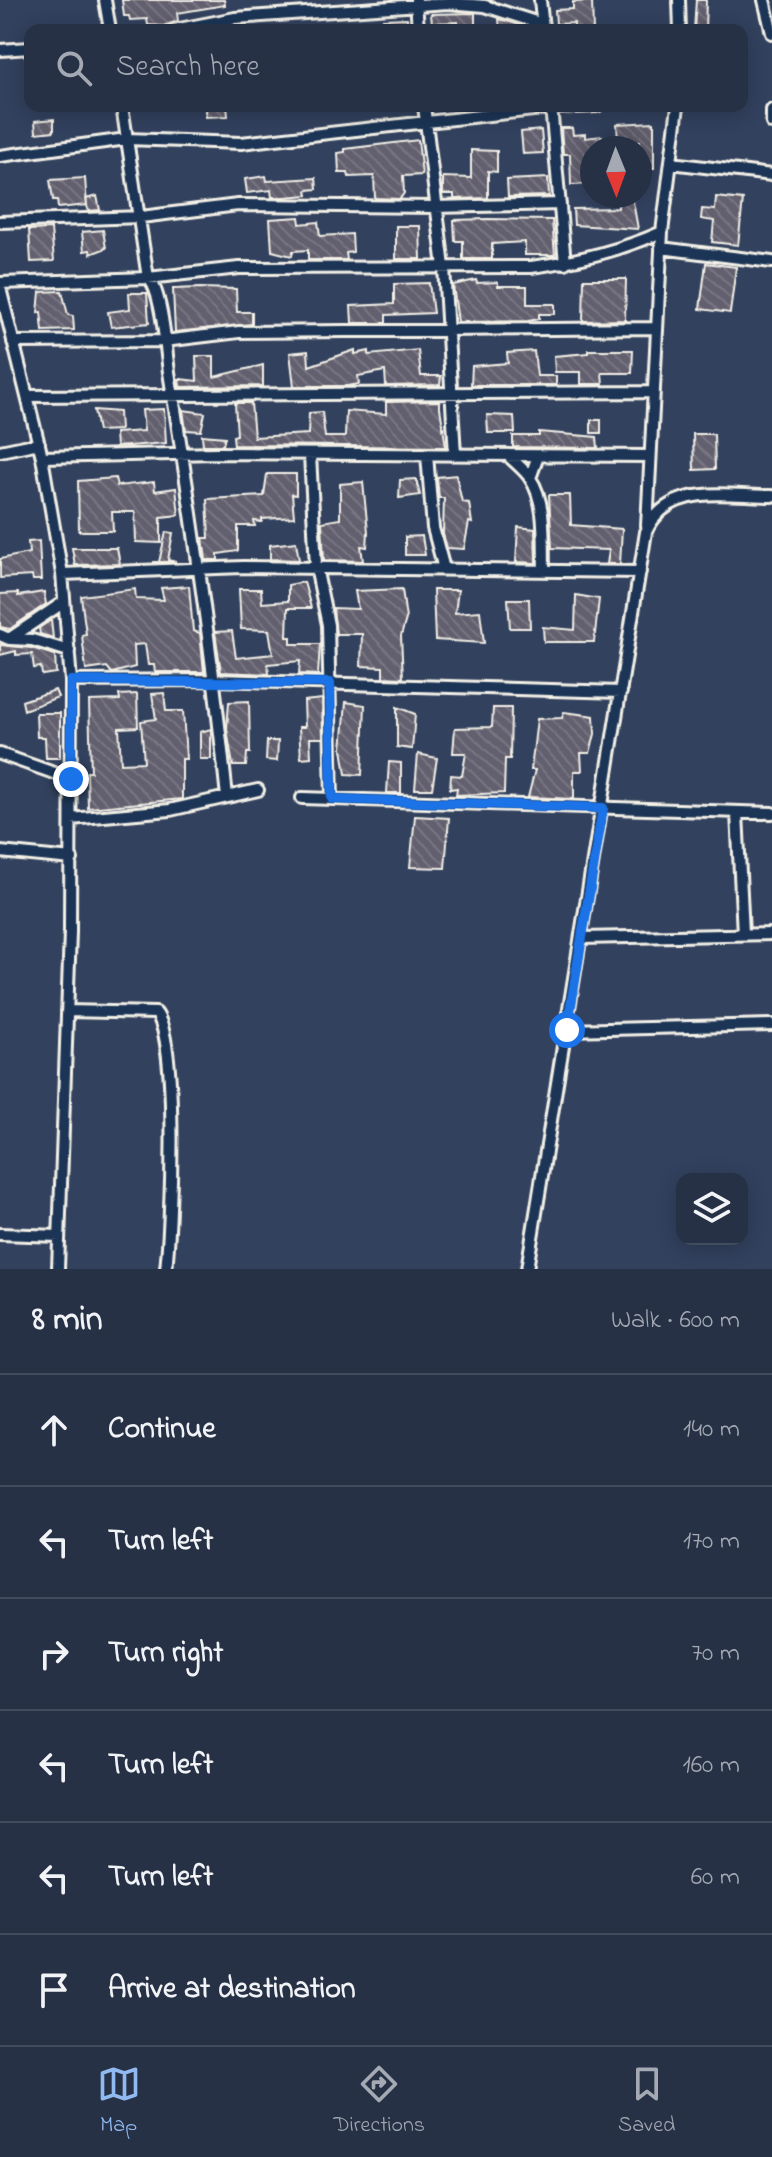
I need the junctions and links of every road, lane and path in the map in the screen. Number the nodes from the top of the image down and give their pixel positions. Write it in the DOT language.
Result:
graph roads {
  1 [pos="105,0"];
  2 [pos="540,0"];
  3 [pos="679,0"];
  4 [pos="764,0"];
  5 [pos="416,3"];
  6 [pos="109,24"];
  7 [pos="204,24"];
  8 [pos="418,24"];
  9 [pos="535,24"];
  10 [pos="543,24"];
  11 [pos="680,24"];
  12 [pos="772,33"];
  13 [pos="24,48"];
  14 [pos="0,50"];
  15 [pos="772,110"];
  16 [pos="123,112"];
  17 [pos="424,112"];
  18 [pos="509,112"];
  19 [pos="551,112"];
  20 [pos="677,112"];
  21 [pos="425,122"];
  22 [pos="772,123"];
  23 [pos="127,139"];
  24 [pos="0,156"];
  25 [pos="671,163"];
  26 [pos="772,175"];
  27 [pos="560,204"];
  28 [pos="435,207"];
  29 [pos="141,217"];
  30 [pos="0,222"];
  31 [pos="662,232"];
  32 [pos="661,248"];
  33 [pos="772,262"];
  34 [pos="565,263"];
  35 [pos="444,267"];
  36 [pos="148,278"];
  37 [pos="0,286"];
  38 [pos="656,328"];
  39 [pos="448,330"];
  40 [pos="164,341"];
  41 [pos="13,342"];
  42 [pos="653,392"];
  43 [pos="172,393"];
  44 [pos="452,394"];
  45 [pos="27,396"];
  46 [pos="39,443"];
  47 [pos="0,451"];
  48 [pos="179,454"];
  49 [pos="310,455"];
  50 [pos="427,455"];
  51 [pos="455,455"];
  52 [pos="508,455"];
  53 [pos="538,456"];
  54 [pos="650,456"];
  55 [pos="42,457"];
  56 [pos="530,478"];
  57 [pos="772,496"];
  58 [pos="646,532"];
  59 [pos="316,567"];
  60 [pos="198,568"];
  61 [pos="444,569"];
  62 [pos="544,571"];
  63 [pos="640,572"];
  64 [pos="62,574"];
  65 [pos="64,602"];
  66 [pos="3,638"];
  67 [pos="69,651"];
  68 [pos="215,680"];
  69 [pos="71,681"];
  70 [pos="330,683"];
  71 [pos="621,692"];
  72 [pos="0,754"];
  73 [pos="71,779"];
  74 [pos="258,790"];
  75 [pos="227,797"];
  76 [pos="302,798"];
  77 [pos="332,799"];
  78 [pos="603,808"];
  79 [pos="737,813"];
  80 [pos="772,813"];
  81 [pos="71,819"];
  82 [pos="0,852"];
  83 [pos="72,859"];
  84 [pos="743,934"];
  85 [pos="772,934"];
  86 [pos="582,938"];
  87 [pos="67,1011"];
  88 [pos="772,1025"];
  89 [pos="567,1030"];
  90 [pos="0,1234"];
  91 [pos="59,1236"];
  92 [pos="58,1269"];
  93 [pos="166,1269"];
  94 [pos="527,1269"];
  1 -- 6 [label="street"];
  2 -- 10 [label="street"];
  3 -- 11 [label="street"];
  4 -- 12 [label="street"];
  5 -- 7 [label="street"];
  5 -- 8 [label="street"];
  5 -- 9 [label="street"];
  13 -- 14 [label="street"];
  15 -- 22 [label="street"];
  16 -- 23 [label="street"];
  17 -- 21 [label="street"];
  18 -- 21 [label="street"];
  19 -- 27 [label="street"];
  20 -- 25 [label="street"];
  21 -- 23 [label="street"];
  21 -- 28 [label="street"];
  23 -- 24 [label="street"];
  23 -- 29 [label="street"];
  25 -- 26 [label="street"];
  25 -- 31 [label="street"];
  27 -- 28 [label="street"];
  27 -- 34 [label="street"];
  28 -- 29 [label="street"];
  28 -- 35 [label="street"];
  29 -- 30 [label="street"];
  29 -- 36 [label="street"];
  31 -- 32 [label="street"];
  31 -- 34 [label="street"];
  32 -- 33 [label="street"];
  32 -- 38 [label="street"];
  34 -- 35 [label="street"];
  35 -- 36 [label="street"];
  35 -- 39 [label="street"];
  36 -- 37 [label="street"];
  36 -- 40 [label="street"];
  37 -- 41 [label="street"];
  38 -- 39 [label="street"];
  38 -- 42 [label="street"];
  39 -- 40 [label="street"];
  39 -- 44 [label="street"];
  40 -- 41 [label="street"];
  40 -- 43 [label="street"];
  41 -- 45 [label="street"];
  42 -- 44 [label="street"];
  42 -- 54 [label="street"];
  43 -- 44 [label="street"];
  43 -- 45 [label="street"];
  43 -- 48 [label="street"];
  44 -- 51 [label="street"];
  45 -- 46 [label="street"];
  46 -- 47 [label="street"];
  46 -- 55 [label="street"];
  48 -- 49 [label="street"];
  48 -- 55 [label="street"];
  48 -- 60 [label="street"];
  49 -- 50 [label="street"];
  49 -- 59 [label="street"];
  50 -- 51 [label="street"];
  50 -- 61 [label="street"];
  51 -- 52 [label="street"];
  52 -- 53 [label="street"];
  52 -- 56 [label="street"];
  53 -- 54 [label="street"];
  53 -- 56 [label="street"];
  54 -- 58 [label="street"];
  55 -- 64 [label="street"];
  56 -- 62 [label="street"];
  57 -- 58 [label="street"];
  58 -- 63 [label="street"];
  59 -- 60 [label="street"];
  59 -- 61 [label="street"];
  59 -- 70 [label="street"];
  60 -- 64 [label="street"];
  60 -- 68 [label="street"];
  61 -- 62 [label="street"];
  62 -- 63 [label="street"];
  63 -- 71 [label="street"];
  64 -- 65 [label="street"];
  65 -- 66 [label="street"];
  65 -- 67 [label="street"];
  66 -- 67 [label="street"];
  67 -- 69 [label="street"];
  68 -- 69 [label="street"];
  68 -- 70 [label="street"];
  68 -- 75 [label="street"];
  69 -- 73 [label="street"];
  70 -- 71 [label="street"];
  70 -- 77 [label="street"];
  71 -- 78 [label="street"];
  72 -- 73 [label="street"];
  73 -- 81 [label="street"];
  74 -- 75 [label="street"];
  75 -- 81 [label="street"];
  76 -- 77 [label="street"];
  77 -- 78 [label="street"];
  78 -- 79 [label="street"];
  78 -- 86 [label="street"];
  79 -- 80 [label="street"];
  79 -- 84 [label="street"];
  81 -- 83 [label="street"];
  82 -- 83 [label="street"];
  83 -- 87 [label="street"];
  84 -- 85 [label="street"];
  84 -- 86 [label="street"];
  86 -- 89 [label="street"];
  87 -- 91 [label="street"];
  87 -- 93 [label="street"];
  88 -- 89 [label="street"];
  89 -- 94 [label="street"];
  90 -- 91 [label="street"];
  91 -- 92 [label="street"];
}
